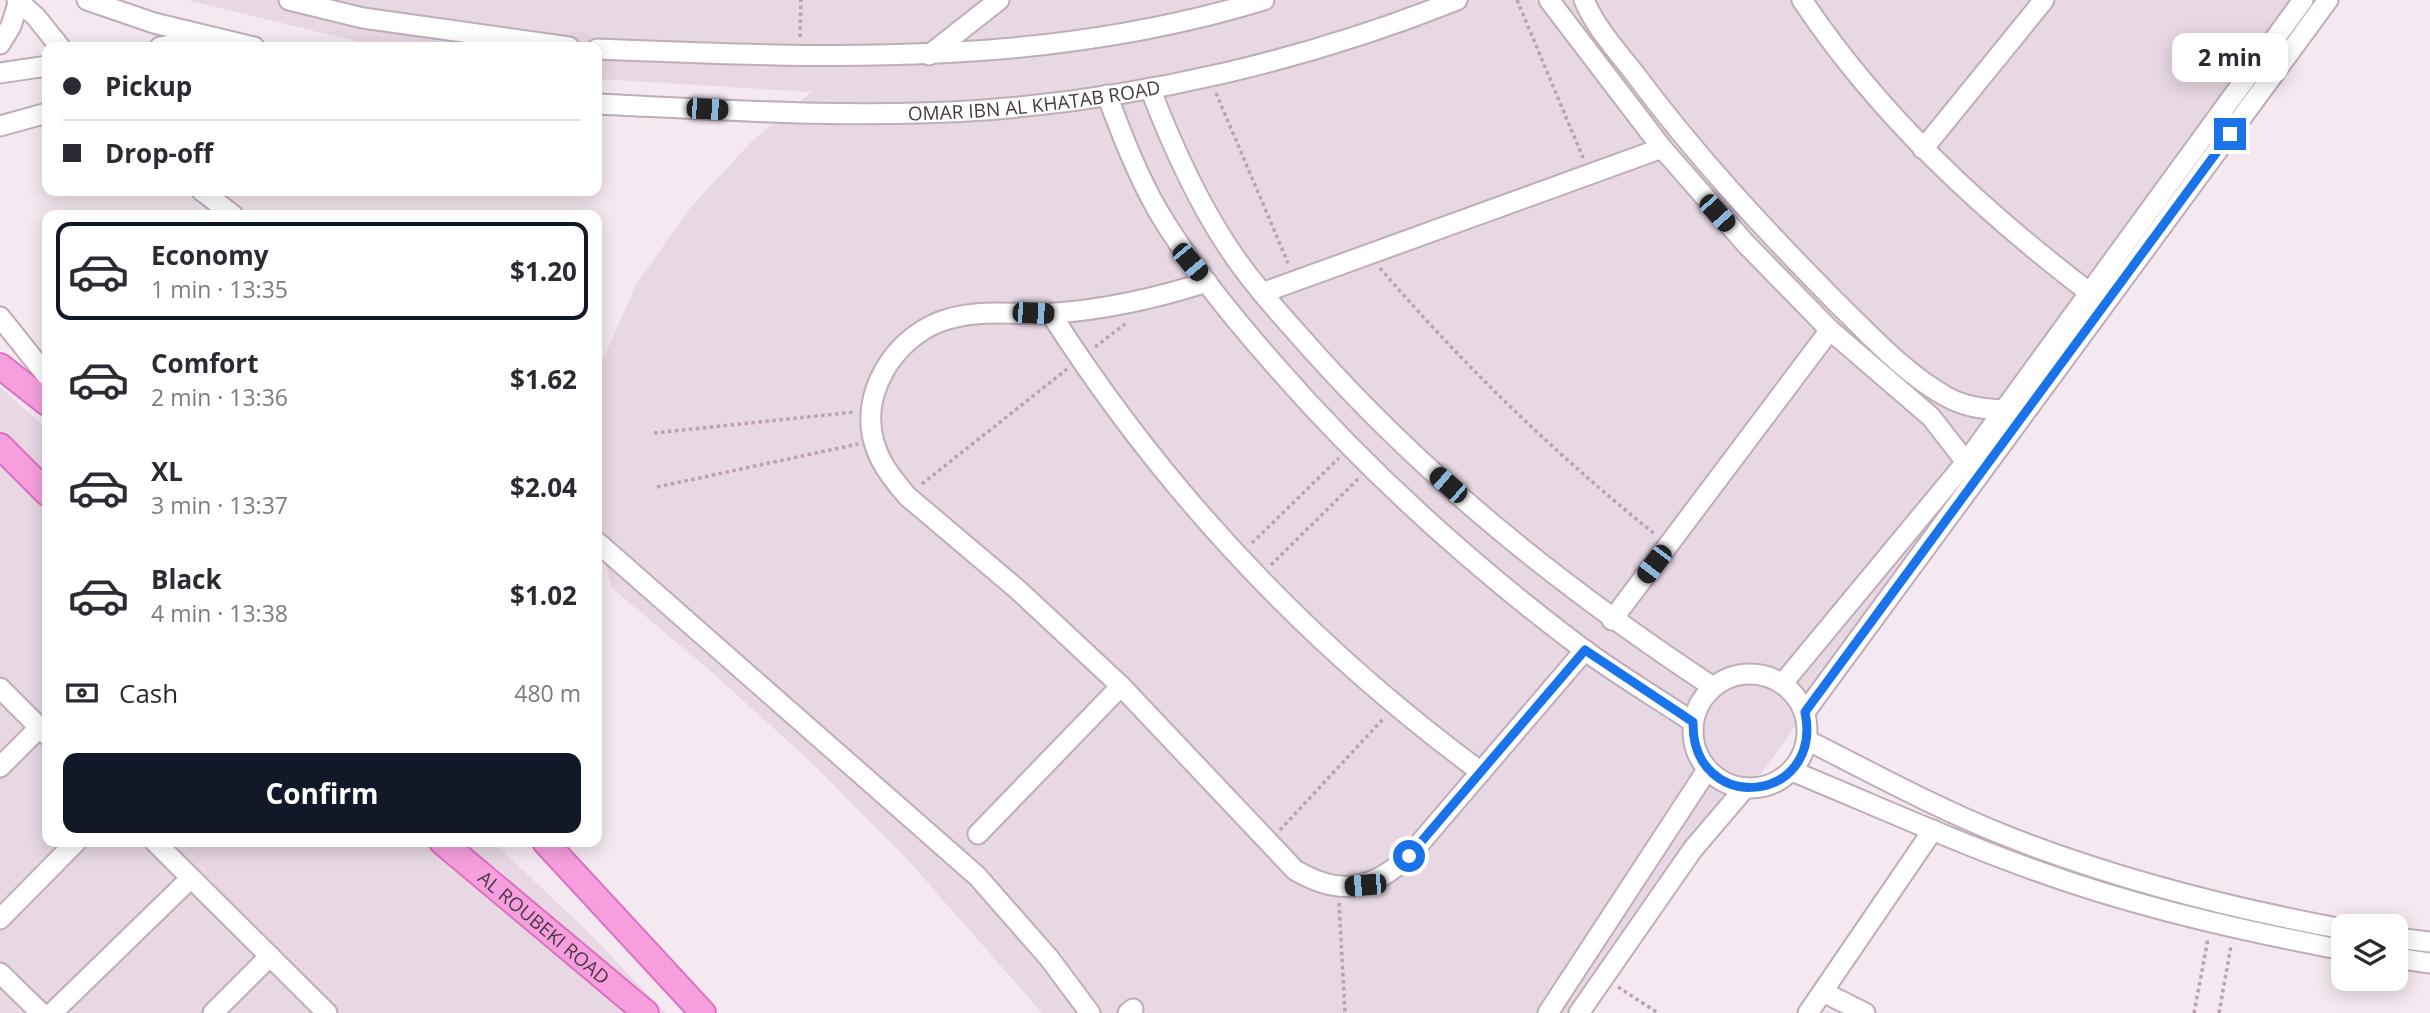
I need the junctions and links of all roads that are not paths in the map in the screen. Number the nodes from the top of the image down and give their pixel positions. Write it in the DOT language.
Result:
graph roads {
  1 [pos="18,0"];
  2 [pos="87,0"];
  3 [pos="289,0"];
  4 [pos="999,0"];
  5 [pos="1264,0"];
  6 [pos="1457,0"];
  7 [pos="1549,0"];
  8 [pos="1584,0"];
  9 [pos="1802,0"];
  10 [pos="2044,0"];
  11 [pos="2303,0"];
  12 [pos="2328,0"];
  13 [pos="215,38"];
  14 [pos="56,42"];
  15 [pos="191,42"];
  16 [pos="232,42"];
  17 [pos="533,42"];
  18 [pos="0,44"];
  19 [pos="602,48"];
  20 [pos="929,55"];
  21 [pos="42,67"];
  22 [pos="0,73"];
  23 [pos="1150,88"];
  24 [pos="1107,95"];
  25 [pos="602,104"];
  26 [pos="42,114"];
  27 [pos="0,126"];
  28 [pos="1662,148"];
  29 [pos="1923,149"];
  30 [pos="208,196"];
  31 [pos="227,210"];
  32 [pos="1207,282"];
  33 [pos="1262,293"];
  34 [pos="2090,293"];
  35 [pos="1051,314"];
  36 [pos="0,317"];
  37 [pos="1830,330"];
  38 [pos="0,366"];
  39 [pos="42,370"];
  40 [pos="42,399"];
  41 [pos="2003,411"];
  42 [pos="0,446"];
  43 [pos="1966,462"];
  44 [pos="42,488"];
  45 [pos="602,546"];
  46 [pos="1612,620"];
  47 [pos="1585,650"];
  48 [pos="1783,683"];
  49 [pos="1121,686"];
  50 [pos="1713,687"];
  51 [pos="0,688"];
  52 [pos="1805,712"];
  53 [pos="1693,722"];
  54 [pos="42,730"];
  55 [pos="42,732"];
  56 [pos="1807,740"];
  57 [pos="0,766"];
  58 [pos="1707,770"];
  59 [pos="1792,771"];
  60 [pos="1481,772"];
  61 [pos="1745,788"];
  62 [pos="1933,830"];
  63 [pos="978,834"];
  64 [pos="71,847"];
  65 [pos="160,847"];
  66 [pos="448,847"];
  67 [pos="550,847"];
  68 [pos="191,878"];
  69 [pos="0,919"];
  70 [pos="2331,926"];
  71 [pos="2408,939"];
  72 [pos="2430,942"];
  73 [pos="2331,948"];
  74 [pos="270,956"];
  75 [pos="2408,960"];
  76 [pos="2430,963"];
  77 [pos="0,973"];
  78 [pos="1823,992"];
  79 [pos="41,1013"];
  80 [pos="52,1013"];
  81 [pos="213,1013"];
  82 [pos="327,1013"];
  83 [pos="646,1013"];
  84 [pos="703,1013"];
  85 [pos="1090,1013"];
  86 [pos="1548,1013"];
  87 [pos="1579,1013"];
  88 [pos="1808,1013"];
  89 [pos="1865,1013"];
  1 -- 14 [label="street"];
  1 -- 18 [label="street"];
  2 -- 13 [label="street"];
  3 -- 17 [label="street"];
  4 -- 20 [label="street"];
  5 -- 20 [label="street"];
  6 -- 23 [label="street, OMAR IBN AL KHATAB ROAD"];
  7 -- 28 [label="street"];
  8 -- 41 [label="street"];
  9 -- 29 [label="street"];
  10 -- 29 [label="street"];
  11 -- 34 [label="street"];
  12 -- 52 [label="street"];
  13 -- 15 [label="street"];
  13 -- 16 [label="street"];
  19 -- 20 [label="street"];
  21 -- 22 [label="street"];
  23 -- 24 [label="street, OMAR IBN AL KHATAB ROAD"];
  23 -- 33 [label="street"];
  24 -- 25 [label="street, OMAR IBN AL KHATAB ROAD"];
  24 -- 32 [label="street"];
  26 -- 27 [label="street"];
  28 -- 33 [label="street"];
  28 -- 37 [label="street"];
  29 -- 34 [label="street"];
  30 -- 31 [label="street"];
  32 -- 35 [label="street"];
  32 -- 47 [label="street"];
  33 -- 46 [label="street"];
  34 -- 41 [label="street"];
  35 -- 49 [label="street"];
  35 -- 60 [label="street"];
  36 -- 39 [label="street"];
  37 -- 43 [label="street"];
  37 -- 46 [label="street"];
  38 -- 40 [label="main road"];
  41 -- 43 [label="street"];
  42 -- 44 [label="main road"];
  43 -- 48 [label="street"];
  45 -- 85 [label="street"];
  46 -- 50 [label="street"];
  47 -- 53 [label="street"];
  47 -- 60 [label="street"];
  48 -- 50 [label="street"];
  48 -- 52 [label="street"];
  49 -- 60 [label="street"];
  49 -- 63 [label="street"];
  50 -- 53 [label="street"];
  51 -- 54 [label="street"];
  52 -- 56 [label="street"];
  53 -- 58 [label="street"];
  55 -- 57 [label="street"];
  56 -- 59 [label="street"];
  56 -- 70 [label="street"];
  58 -- 61 [label="street"];
  58 -- 86 [label="street"];
  59 -- 61 [label="street"];
  59 -- 62 [label="street"];
  61 -- 87 [label="street"];
  62 -- 73 [label="street"];
  62 -- 78 [label="street"];
  64 -- 69 [label="street"];
  65 -- 68 [label="street"];
  66 -- 83 [label="main road, AL ROUBEKI ROAD"];
  67 -- 84 [label="main road"];
  68 -- 74 [label="street"];
  68 -- 80 [label="street"];
  71 -- 72 [label="street"];
  74 -- 81 [label="street"];
  74 -- 82 [label="street"];
  75 -- 76 [label="street"];
  77 -- 79 [label="street"];
  78 -- 88 [label="street"];
  78 -- 89 [label="street"];
}
